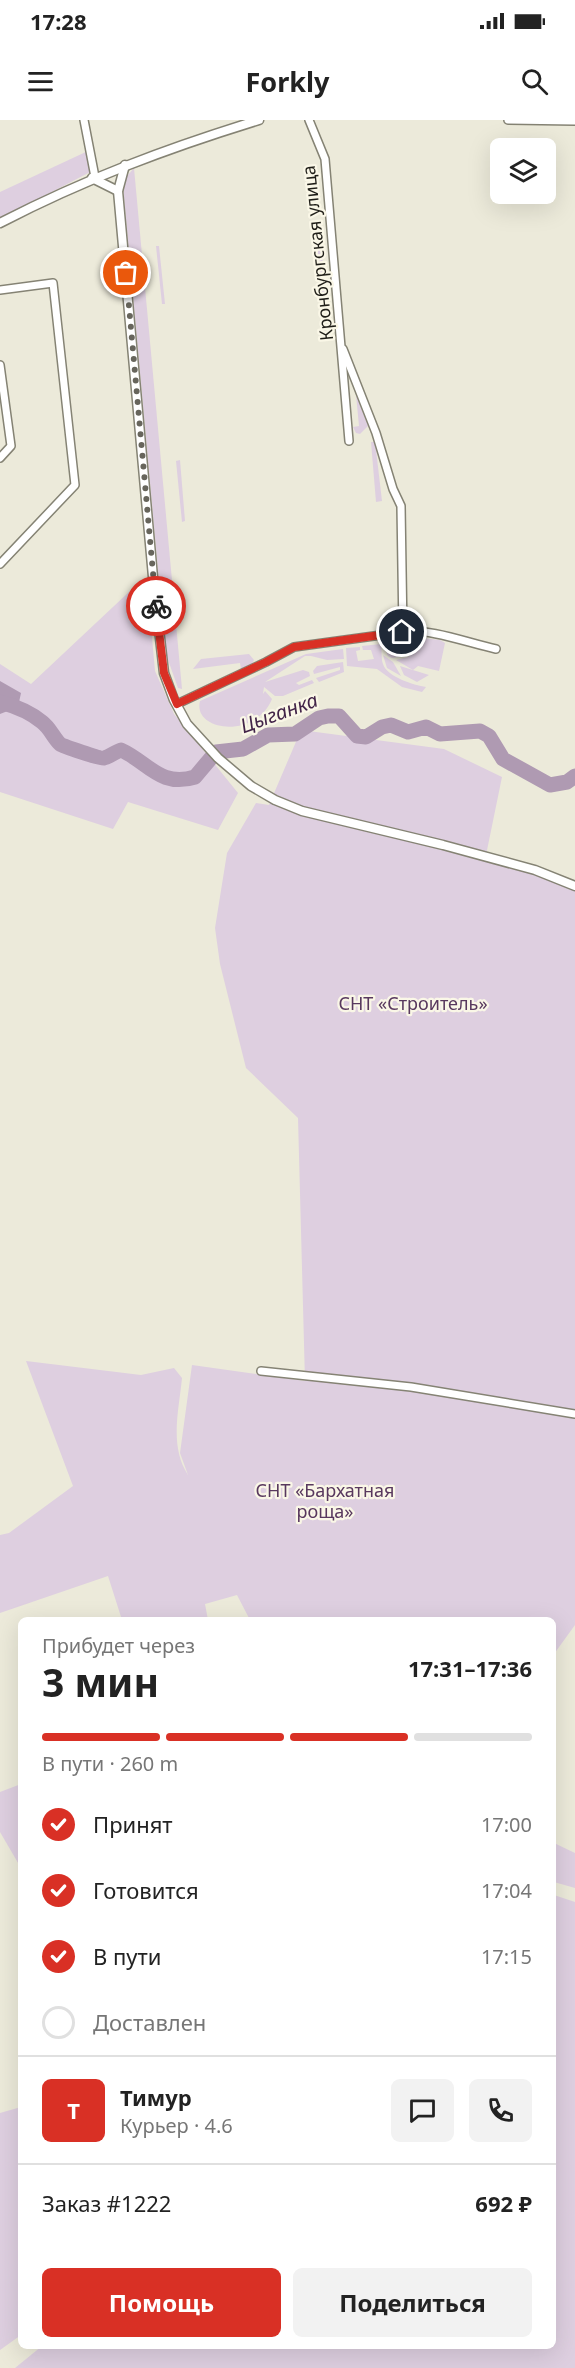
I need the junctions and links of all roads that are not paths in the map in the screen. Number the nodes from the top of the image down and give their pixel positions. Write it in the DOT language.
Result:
graph roads {
  1 [pos="84,120"];
  2 [pos="256,120"];
  3 [pos="309,120"];
  4 [pos="508,120"];
  5 [pos="575,121"];
  6 [pos="124,165"];
  7 [pos="94,177"];
  8 [pos="118,191"];
  9 [pos="0,223"];
  10 [pos="0,290"];
  11 [pos="343,348"];
  12 [pos="0,365"];
  13 [pos="349,441"];
  14 [pos="0,458"];
  15 [pos="0,564"];
  16 [pos="402,632"];
  17 [pos="496,649"];
  18 [pos="177,704"];
  19 [pos="575,886"];
  20 [pos="261,1371"];
  21 [pos="575,1413"];
  1 -- 7 [label="street"];
  2 -- 6 [label="street"];
  3 -- 11 [label="street, Кронбургская улица"];
  4 -- 5 [label="street"];
  6 -- 7 [label="street"];
  6 -- 8 [label="street"];
  7 -- 8 [label="street"];
  7 -- 9 [label="street"];
  8 -- 18 [label="street"];
  10 -- 15 [label="street"];
  11 -- 13 [label="street, Кронбургская улица"];
  11 -- 16 [label="street, Кронбургская улица"];
  12 -- 14 [label="street"];
  16 -- 17 [label="street"];
  16 -- 18 [label="street"];
  18 -- 19 [label="street"];
  20 -- 21 [label="street"];
}
